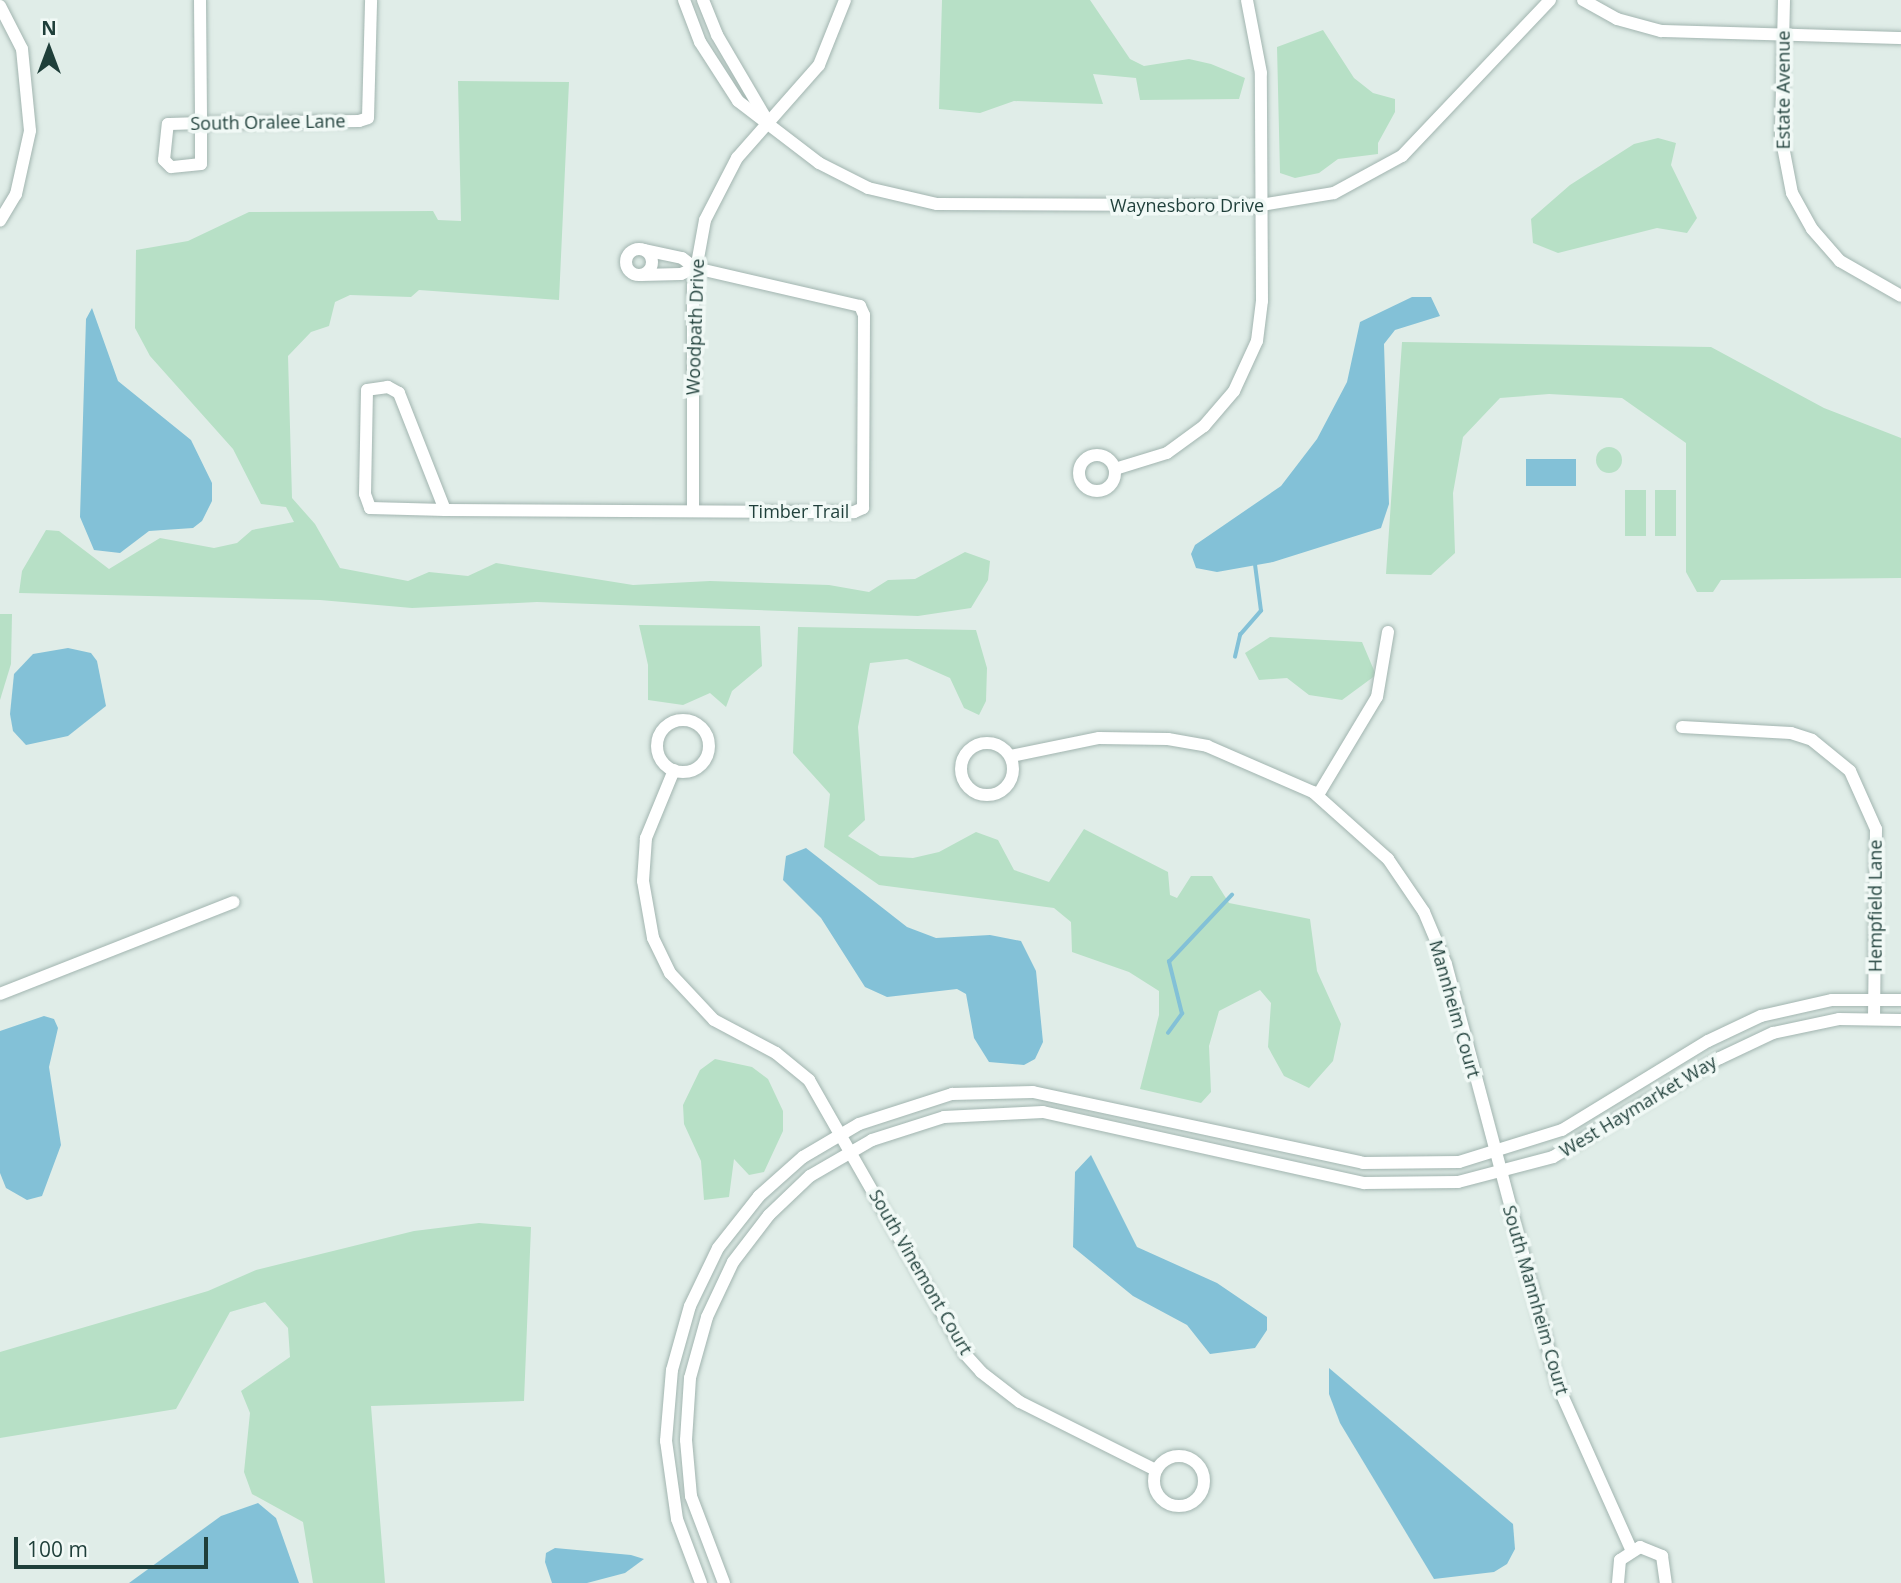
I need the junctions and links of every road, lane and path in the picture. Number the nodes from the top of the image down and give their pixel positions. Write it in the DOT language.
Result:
graph roads {
  1 [pos="200,0"];
  2 [pos="371,0"];
  3 [pos="684,0"];
  4 [pos="703,0"];
  5 [pos="845,0"];
  6 [pos="1247,0"];
  7 [pos="1550,0"];
  8 [pos="1583,0"];
  9 [pos="1784,0"];
  10 [pos="0,6"];
  11 [pos="1783,35"];
  12 [pos="1901,38"];
  13 [pos="768,122"];
  14 [pos="201,123"];
  15 [pos="1261,205"];
  16 [pos="0,221"];
  17 [pos="645,250"];
  18 [pos="695,268"];
  19 [pos="640,275"];
  20 [pos="1901,296"];
  21 [pos="1115,469"];
  22 [pos="444,510"];
  23 [pos="693,510"];
  24 [pos="1388,632"];
  25 [pos="1682,727"];
  26 [pos="1011,756"];
  27 [pos="674,770"];
  28 [pos="1318,795"];
  29 [pos="234,901"];
  30 [pos="0,994"];
  31 [pos="1875,998"];
  32 [pos="1901,1000"];
  33 [pos="1874,1018"];
  34 [pos="1901,1020"];
  35 [pos="1172,1119"];
  36 [pos="1168,1138"];
  37 [pos="846,1142"];
  38 [pos="1499,1164"];
  39 [pos="687,1451"];
  40 [pos="667,1452"];
  41 [pos="1156,1470"];
  42 [pos="1631,1549"];
  43 [pos="701,1583"];
  44 [pos="724,1583"];
  45 [pos="1618,1583"];
  46 [pos="1666,1583"];
  1 -- 14 [label="street"];
  2 -- 14 [label="street, South Oralee Lane"];
  3 -- 13 [label="street, Waynesboro Drive"];
  4 -- 13 [label="street, Waynesboro Drive"];
  5 -- 13 [label="street, Woodpath Drive"];
  6 -- 15 [label="street"];
  7 -- 15 [label="street, Waynesboro Drive"];
  8 -- 11 [label="street"];
  9 -- 11 [label="street, Estate Avenue"];
  10 -- 16 [label="street"];
  11 -- 12 [label="street"];
  11 -- 20 [label="street, Estate Avenue"];
  13 -- 15 [label="street, Waynesboro Drive"];
  13 -- 18 [label="street, Woodpath Drive"];
  14 -- 14 [label="street, South Oralee Lane"];
  15 -- 21 [label="street"];
  17 -- 18 [label="street"];
  17 -- 19 [label="street"];
  17 -- 19 [label="street"];
  18 -- 19 [label="street"];
  18 -- 23 [label="street, Woodpath Drive"];
  18 -- 23 [label="street, Timber Trail"];
  22 -- 22 [label="street, Timber Trail"];
  22 -- 23 [label="street, Timber Trail"];
  24 -- 28 [label="street"];
  25 -- 31 [label="street, Hempfield Lane"];
  26 -- 26 [label="street"];
  26 -- 28 [label="street, Mannheim Court"];
  27 -- 27 [label="street"];
  27 -- 37 [label="street, South Vinemont Court"];
  28 -- 38 [label="street, Mannheim Court"];
  29 -- 30 [label="street"];
  31 -- 32 [label="street, West Haymarket Way"];
  31 -- 33 [label="street, Hempfield Lane"];
  31 -- 38 [label="street, West Haymarket Way"];
  33 -- 34 [label="street, West Haymarket Way"];
  33 -- 38 [label="street, West Haymarket Way"];
  35 -- 36 [label="street"];
  35 -- 37 [label="street, West Haymarket Way"];
  35 -- 38 [label="street, West Haymarket Way"];
  36 -- 37 [label="street, West Haymarket Way"];
  36 -- 38 [label="street, West Haymarket Way"];
  37 -- 39 [label="street, West Haymarket Way"];
  37 -- 40 [label="street, West Haymarket Way"];
  37 -- 41 [label="street, South Vinemont Court"];
  38 -- 42 [label="street, South Mannheim Court"];
  39 -- 40 [label="street"];
  39 -- 44 [label="street, West Haymarket Way"];
  40 -- 43 [label="street, West Haymarket Way"];
  41 -- 41 [label="street"];
  42 -- 45 [label="street"];
  42 -- 46 [label="street"];
}
